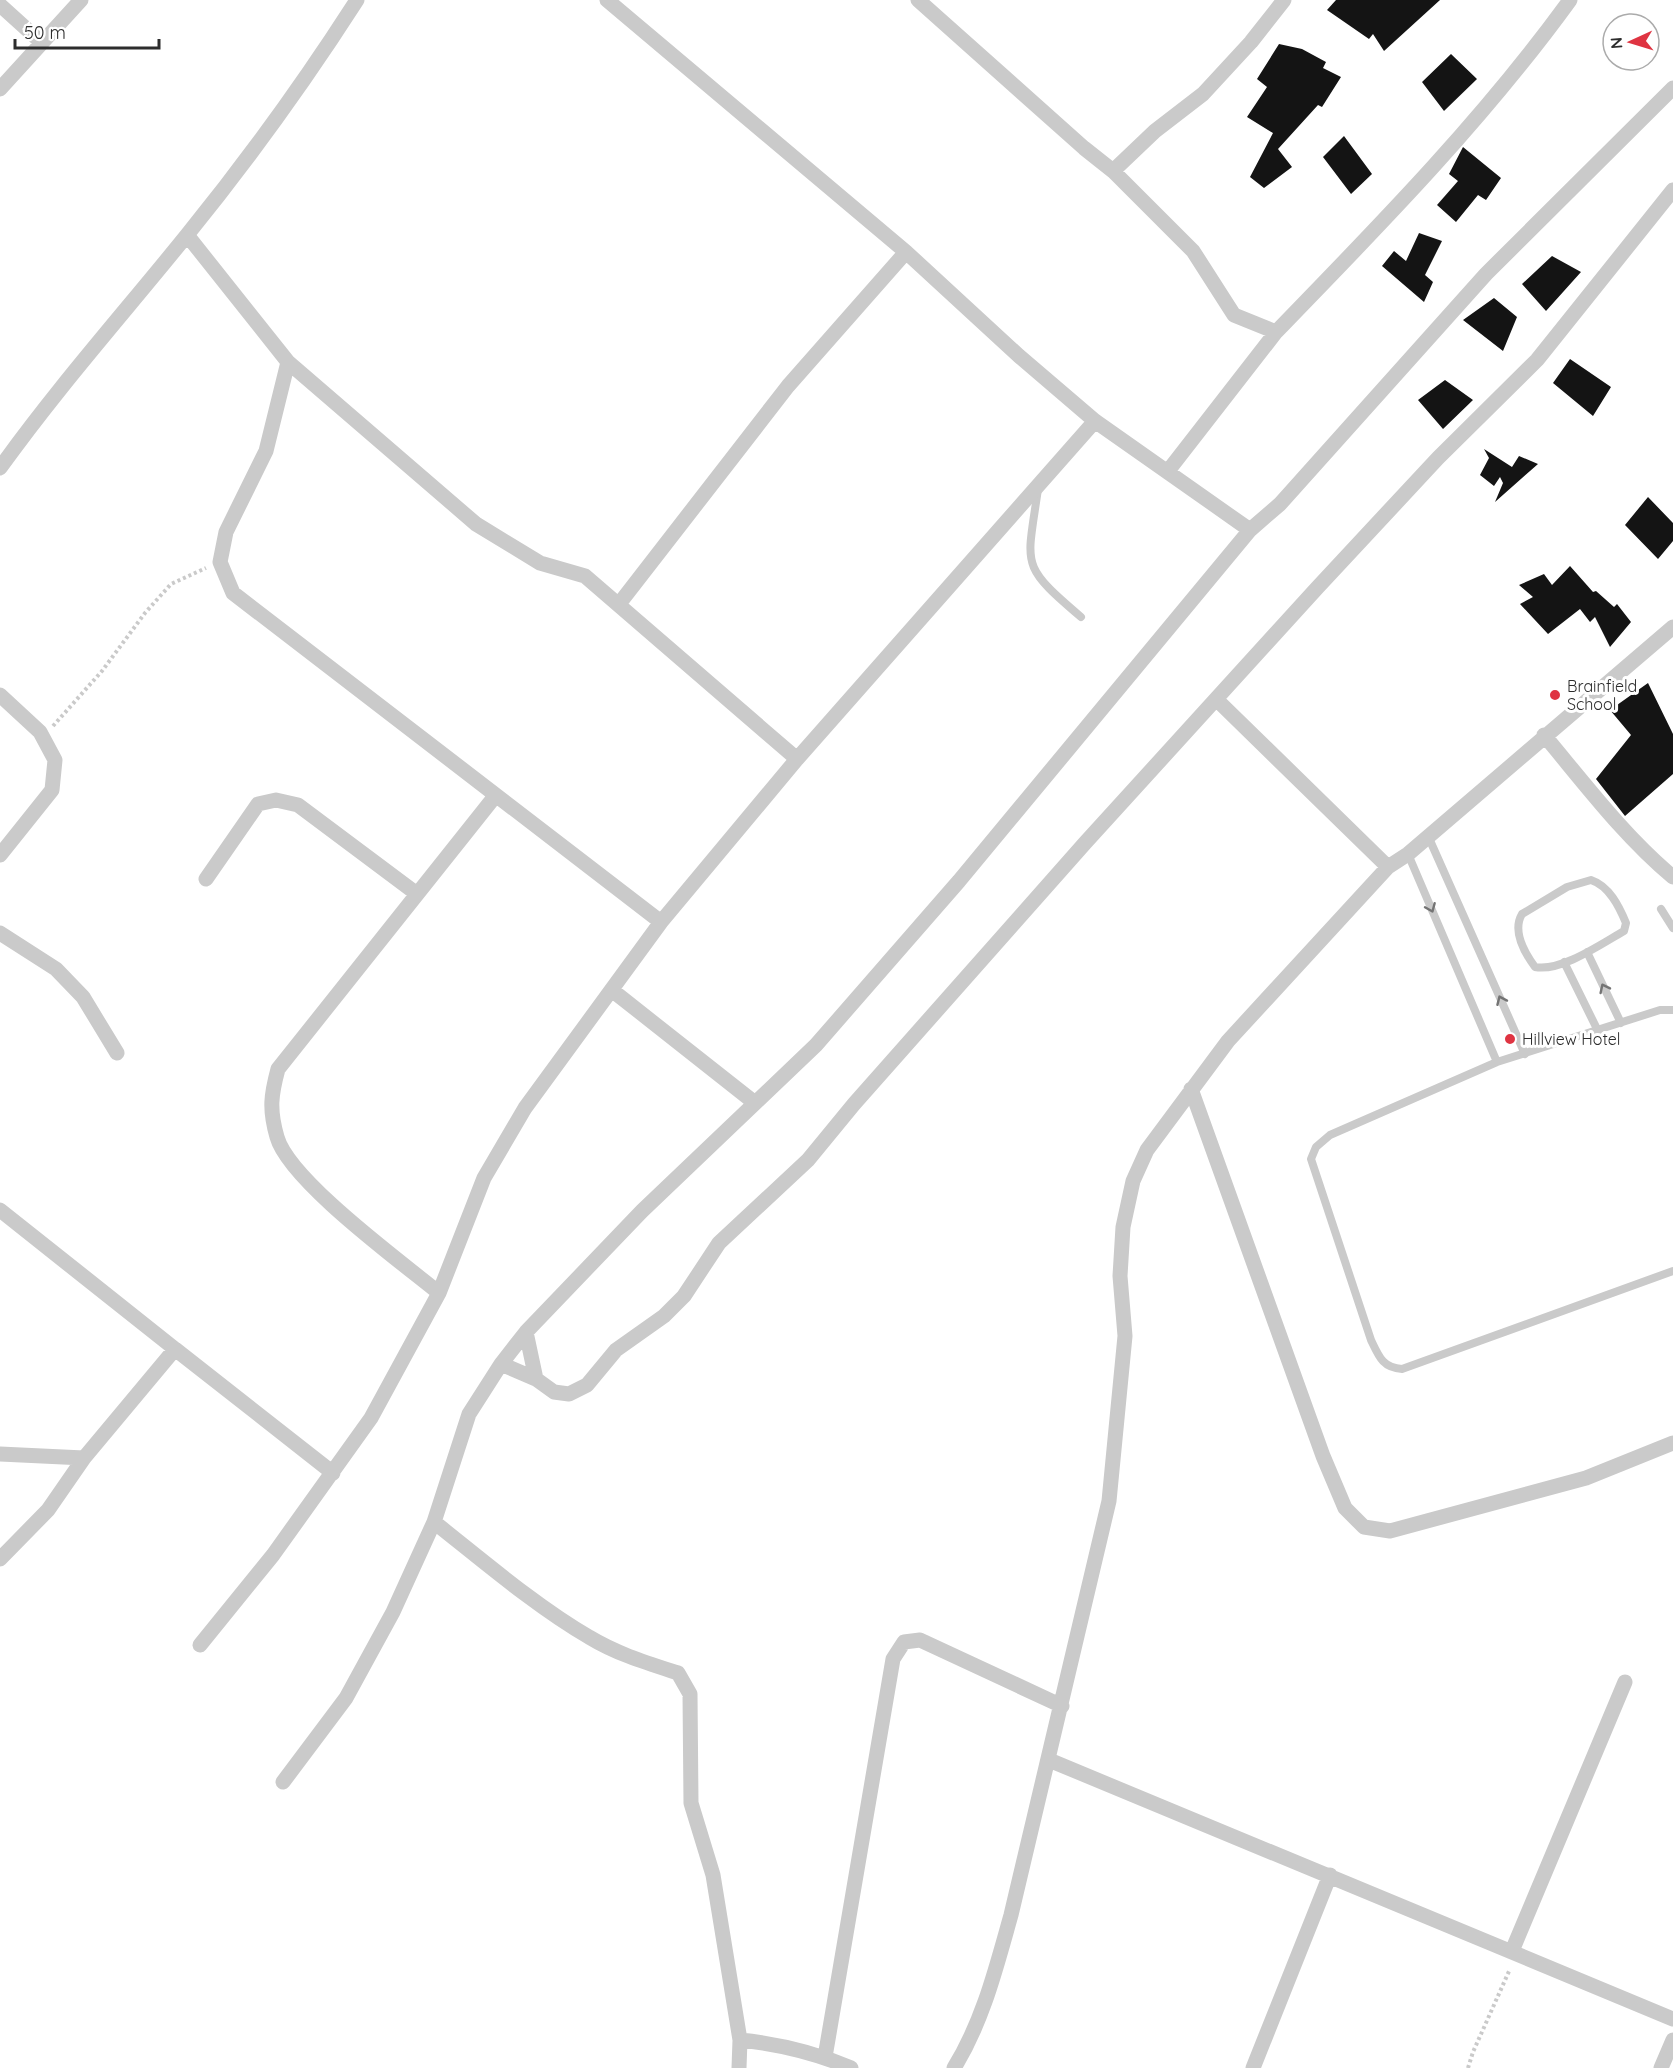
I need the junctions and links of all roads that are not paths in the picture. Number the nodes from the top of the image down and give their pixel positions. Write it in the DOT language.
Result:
graph roads {
  1 [pos="81,0"];
  2 [pos="357,0"];
  3 [pos="607,0"];
  4 [pos="918,0"];
  5 [pos="1570,0"];
  6 [pos="1281,1"];
  7 [pos="0,5"];
  8 [pos="41,42"];
  9 [pos="1673,88"];
  10 [pos="0,89"];
  11 [pos="1113,171"];
  12 [pos="1673,190"];
  13 [pos="187,235"];
  14 [pos="906,252"];
  15 [pos="1276,332"];
  16 [pos="288,362"];
  17 [pos="1095,421"];
  18 [pos="0,468"];
  19 [pos="1168,471"];
  20 [pos="1039,485"];
  21 [pos="1250,530"];
  22 [pos="619,604"];
  23 [pos="1081,617"];
  24 [pos="1673,627"];
  25 [pos="0,695"];
  26 [pos="1216,699"];
  27 [pos="1544,735"];
  28 [pos="797,759"];
  29 [pos="496,795"];
  30 [pos="1427,835"];
  31 [pos="1408,854"];
  32 [pos="0,855"];
  33 [pos="1388,867"];
  34 [pos="1673,877"];
  35 [pos="206,879"];
  36 [pos="417,894"];
  37 [pos="1661,909"];
  38 [pos="661,922"];
  39 [pos="1673,928"];
  40 [pos="0,933"];
  41 [pos="1587,952"];
  42 [pos="1564,962"];
  43 [pos="613,991"];
  44 [pos="1673,1010"];
  45 [pos="1621,1023"];
  46 [pos="1598,1030"];
  47 [pos="117,1053"];
  48 [pos="1525,1054"];
  49 [pos="1497,1062"];
  50 [pos="1191,1089"];
  51 [pos="755,1103"];
  52 [pos="0,1210"];
  53 [pos="1673,1271"];
  54 [pos="439,1293"];
  55 [pos="526,1332"];
  56 [pos="174,1349"];
  57 [pos="501,1364"];
  58 [pos="536,1379"];
  59 [pos="1673,1443"];
  60 [pos="0,1454"];
  61 [pos="84,1458"];
  62 [pos="333,1473"];
  63 [pos="434,1522"];
  64 [pos="0,1558"];
  65 [pos="200,1645"];
  66 [pos="1625,1682"];
  67 [pos="1062,1706"];
  68 [pos="1049,1760"];
  69 [pos="283,1782"];
  70 [pos="1330,1875"];
  71 [pos="1515,1952"];
  72 [pos="1673,2019"];
  73 [pos="740,2040"];
  74 [pos="1673,2040"];
  75 [pos="825,2057"];
  76 [pos="740,2068"];
  77 [pos="851,2068"];
  78 [pos="954,2068"];
  79 [pos="1253,2068"];
  80 [pos="1661,2068"];
  1 -- 8 [label="street"];
  2 -- 13 [label="street"];
  3 -- 14 [label="street"];
  4 -- 11 [label="street"];
  5 -- 15 [label="street"];
  6 -- 11 [label="street"];
  7 -- 8 [label="street"];
  8 -- 10 [label="street"];
  9 -- 21 [label="street"];
  11 -- 15 [label="street"];
  12 -- 26 [label="street"];
  13 -- 16 [label="street"];
  13 -- 18 [label="street"];
  14 -- 17 [label="street"];
  14 -- 22 [label="street"];
  15 -- 19 [label="street"];
  16 -- 22 [label="street"];
  16 -- 29 [label="street"];
  17 -- 19 [label="street"];
  17 -- 20 [label="street"];
  19 -- 21 [label="street"];
  20 -- 23 [label="lane"];
  20 -- 28 [label="street"];
  21 -- 51 [label="street"];
  22 -- 28 [label="street"];
  24 -- 27 [label="street"];
  25 -- 32 [label="street"];
  26 -- 33 [label="street"];
  26 -- 58 [label="street"];
  27 -- 30 [label="street"];
  27 -- 34 [label="street"];
  28 -- 38 [label="street"];
  29 -- 36 [label="street"];
  29 -- 38 [label="street"];
  30 -- 31 [label="street"];
  48 -- 30 [label="lane, one-way"];
  31 -- 33 [label="street"];
  31 -- 49 [label="lane, one-way"];
  33 -- 50 [label="street"];
  35 -- 36 [label="street"];
  36 -- 54 [label="street"];
  37 -- 39 [label="lane"];
  38 -- 43 [label="street"];
  40 -- 47 [label="street"];
  41 -- 42 [label="lane"];
  41 -- 42 [label="lane"];
  45 -- 41 [label="lane, one-way"];
  42 -- 46 [label="lane"];
  43 -- 51 [label="street"];
  43 -- 54 [label="street"];
  44 -- 45 [label="lane"];
  45 -- 46 [label="lane"];
  46 -- 48 [label="lane"];
  48 -- 49 [label="lane"];
  49 -- 53 [label="lane"];
  50 -- 59 [label="street"];
  50 -- 67 [label="street"];
  51 -- 55 [label="street"];
  52 -- 56 [label="street"];
  54 -- 62 [label="street"];
  55 -- 57 [label="street"];
  55 -- 58 [label="street"];
  56 -- 61 [label="street"];
  56 -- 62 [label="street"];
  57 -- 58 [label="street"];
  57 -- 63 [label="street"];
  60 -- 61 [label="street"];
  61 -- 64 [label="street"];
  62 -- 65 [label="street"];
  63 -- 69 [label="street"];
  63 -- 73 [label="street"];
  66 -- 71 [label="street"];
  67 -- 68 [label="street"];
  67 -- 75 [label="street"];
  68 -- 70 [label="street"];
  68 -- 78 [label="street"];
  70 -- 71 [label="street"];
  70 -- 79 [label="street"];
  71 -- 72 [label="street"];
  73 -- 75 [label="street"];
  73 -- 76 [label="street"];
  74 -- 80 [label="street"];
  75 -- 77 [label="street"];
}
